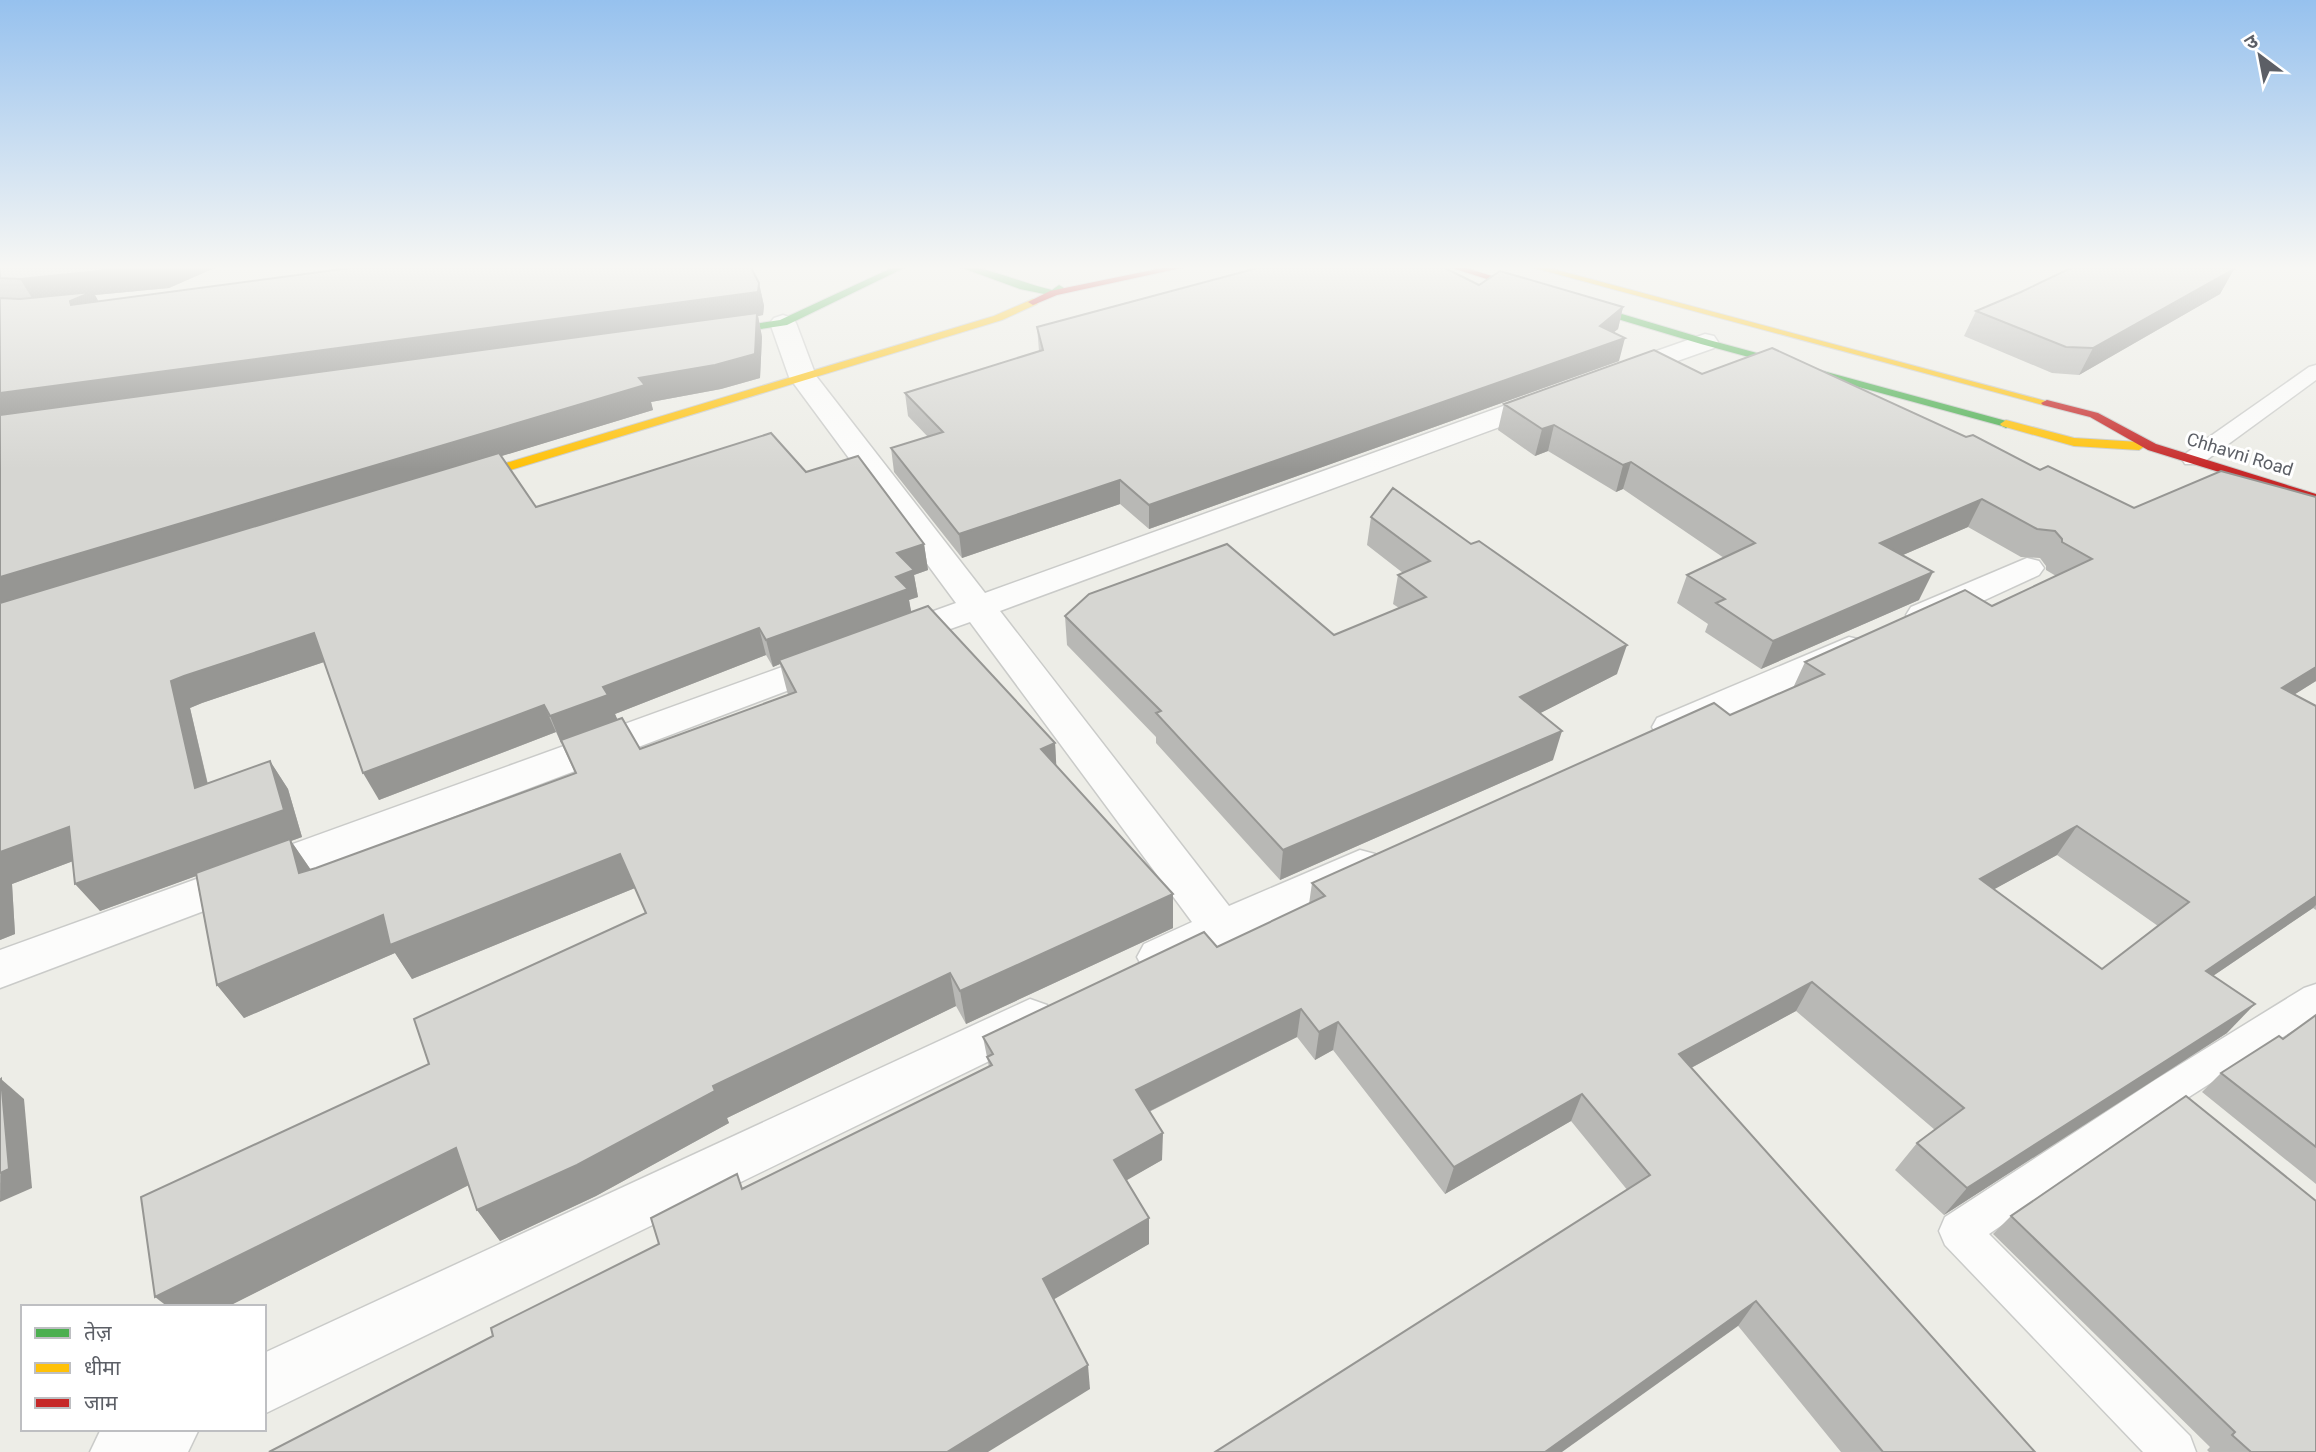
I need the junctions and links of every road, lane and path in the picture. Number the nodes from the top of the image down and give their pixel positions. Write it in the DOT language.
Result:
graph roads {
  1 [pos="710,334"];
  2 [pos="787,334"];
  3 [pos="946,334"];
  4 [pos="1678,334"];
  5 [pos="1788,334"];
  6 [pos="688,337"];
  7 [pos="1705,342"];
  8 [pos="2316,371"];
  9 [pos="803,377"];
  10 [pos="2152,447"];
  11 [pos="2193,459"];
  12 [pos="439,488"];
  13 [pos="2316,498"];
  14 [pos="2027,568"];
  15 [pos="979,607"];
  16 [pos="1636,743"];
  17 [pos="1397,849"];
  18 [pos="1221,928"];
  19 [pos="0,969"];
  20 [pos="1120,976"];
  21 [pos="2316,998"];
  22 [pos="1070,1000"];
  23 [pos="2168,1091"];
  24 [pos="2200,1117"];
  25 [pos="266,1383"];
  26 [pos="165,1431"];
  27 [pos="121,1452"];
  28 [pos="2174,1452"];
  1 -- 6 [label="main road"];
  2 -- 9 [label="street"];
  3 -- 9 [label="main road"];
  4 -- 7 [label="main road"];
  5 -- 10 [label="main road"];
  7 -- 10 [label="main road"];
  7 -- 15 [label="street"];
  8 -- 11 [label="lane"];
  9 -- 12 [label="main road"];
  9 -- 15 [label="street"];
  10 -- 11 [label="main road, Chhavni Road"];
  11 -- 13 [label="main road, Chhavni Road"];
  14 -- 16 [label="street"];
  15 -- 18 [label="street"];
  15 -- 19 [label="street"];
  17 -- 18 [label="street"];
  18 -- 20 [label="street"];
  21 -- 23 [label="lane"];
  22 -- 25 [label="street"];
  23 -- 24 [label="lane"];
  23 -- 28 [label="lane"];
  26 -- 27 [label="street"];
}
